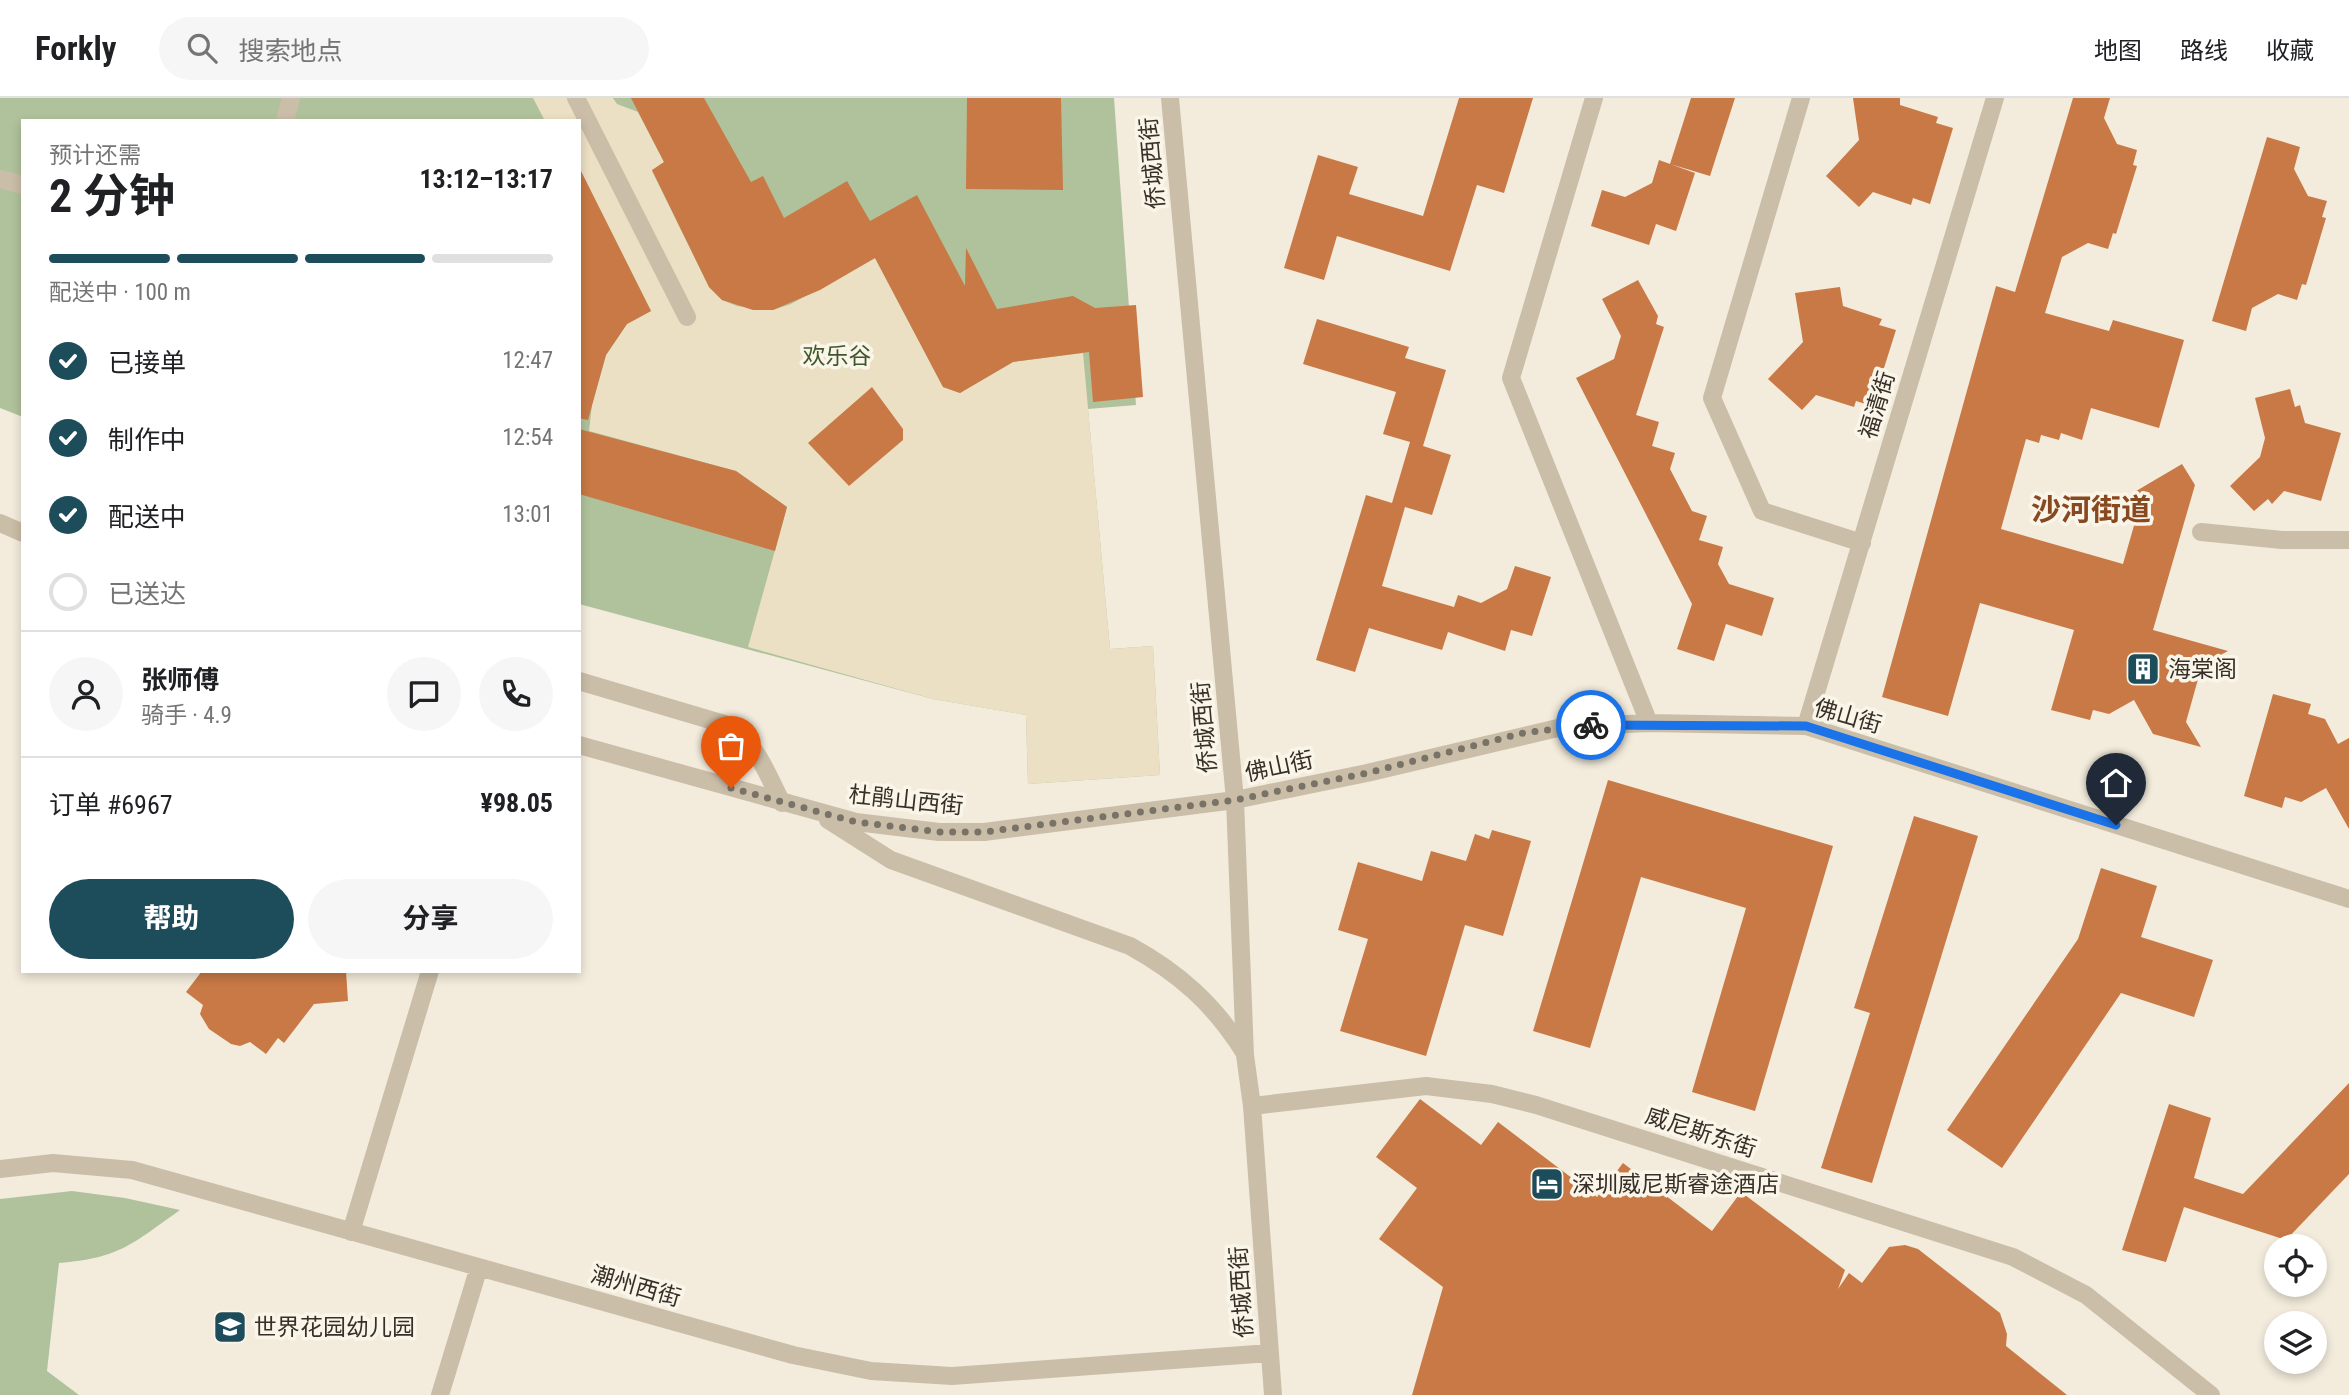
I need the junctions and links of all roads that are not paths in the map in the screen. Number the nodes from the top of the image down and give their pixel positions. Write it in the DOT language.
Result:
graph roads {
  1 [pos="291,98"];
  2 [pos="576,98"];
  3 [pos="1170,98"];
  4 [pos="1594,98"];
  5 [pos="1801,98"];
  6 [pos="1995,98"];
  7 [pos="286,119"];
  8 [pos="0,178"];
  9 [pos="21,184"];
  10 [pos="687,317"];
  11 [pos="0,523"];
  12 [pos="21,532"];
  13 [pos="2201,532"];
  14 [pos="2349,540"];
  15 [pos="1862,543"];
  16 [pos="581,682"];
  17 [pos="1649,723"];
  18 [pos="1806,726"];
  19 [pos="581,747"];
  20 [pos="1235,800"];
  21 [pos="782,803"];
  22 [pos="813,812"];
  23 [pos="2349,899"];
  24 [pos="429,973"];
  25 [pos="1245,1055"];
  26 [pos="1252,1106"];
  27 [pos="0,1169"];
  28 [pos="351,1232"];
  29 [pos="479,1267"];
  30 [pos="1270,1353"];
  31 [pos="440,1395"];
  32 [pos="1273,1395"];
  33 [pos="2211,1395"];
  1 -- 7 [label="street"];
  2 -- 10 [label="street"];
  3 -- 20 [label="street, 侨城西街"];
  4 -- 17 [label="street"];
  5 -- 15 [label="street"];
  6 -- 15 [label="street, 福清街"];
  8 -- 9 [label="street"];
  11 -- 12 [label="street"];
  13 -- 14 [label="street"];
  15 -- 18 [label="street, 福清街"];
  16 -- 21 [label="street"];
  17 -- 18 [label="street, 佛山街"];
  17 -- 20 [label="street, 佛山街"];
  18 -- 23 [label="street, 佛山街"];
  19 -- 21 [label="street, 杜鹃山西街"];
  20 -- 22 [label="street, 杜鹃山西街"];
  20 -- 25 [label="street, 侨城西街"];
  21 -- 22 [label="street, 杜鹃山西街"];
  22 -- 25 [label="street"];
  24 -- 28 [label="street"];
  25 -- 26 [label="street, 侨城西街"];
  26 -- 30 [label="street, 侨城西街"];
  26 -- 33 [label="street, 威尼斯东街"];
  27 -- 28 [label="street, 潮州西街"];
  28 -- 29 [label="street, 潮州西街"];
  29 -- 30 [label="street, 潮州西街"];
  29 -- 31 [label="street"];
  30 -- 32 [label="street, 侨城西街"];
}
